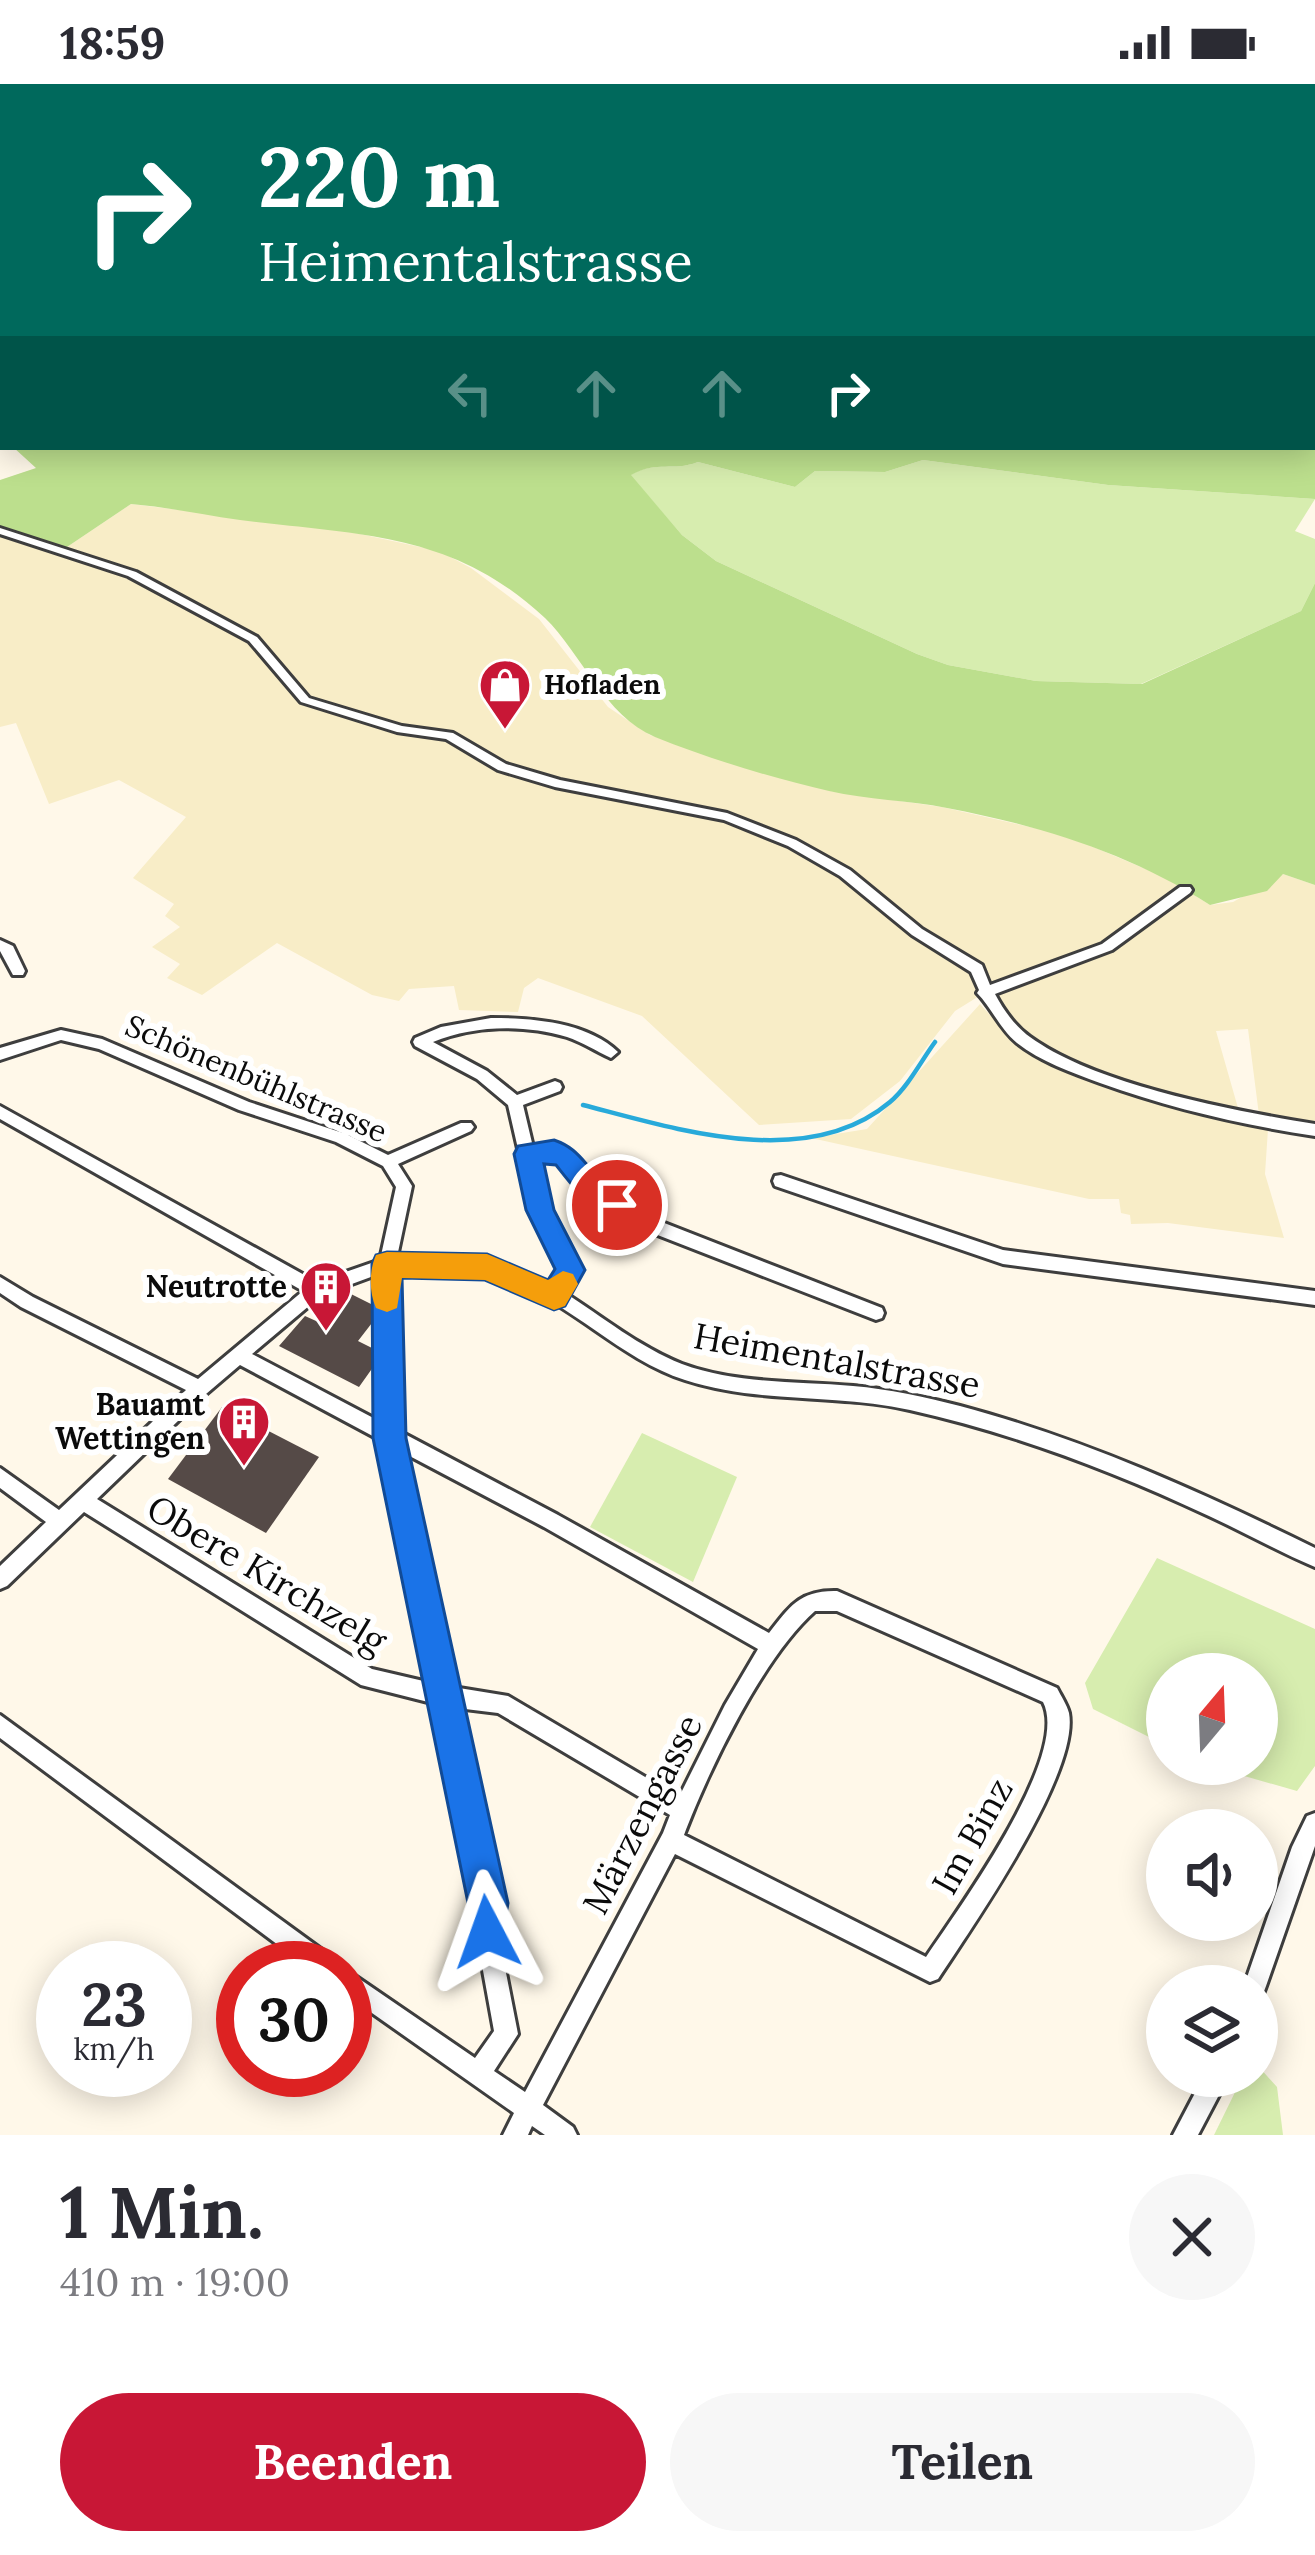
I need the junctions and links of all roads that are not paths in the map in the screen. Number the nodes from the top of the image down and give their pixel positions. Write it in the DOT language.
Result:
graph roads {
  1 [pos="0,531"];
  2 [pos="1185,890"];
  3 [pos="0,945"];
  4 [pos="18,971"];
  5 [pos="984,993"];
  6 [pos="611,1052"];
  7 [pos="0,1054"];
  8 [pos="554,1087"];
  9 [pos="515,1102"];
  10 [pos="0,1112"];
  11 [pos="466,1127"];
  12 [pos="1315,1130"];
  13 [pos="528,1154"];
  14 [pos="388,1162"];
  15 [pos="782,1181"];
  16 [pos="387,1264"];
  17 [pos="0,1284"];
  18 [pos="316,1290"];
  19 [pos="554,1296"];
  20 [pos="1315,1298"];
  21 [pos="876,1313"];
  22 [pos="237,1355"];
  23 [pos="200,1388"];
  24 [pos="390,1438"];
  25 [pos="0,1477"];
  26 [pos="82,1500"];
  27 [pos="59,1521"];
  28 [pos="1315,1558"];
  29 [pos="0,1579"];
  30 [pos="814,1600"];
  31 [pos="772,1646"];
  32 [pos="444,1696"];
  33 [pos="0,1726"];
  34 [pos="681,1810"];
  35 [pos="1315,1824"];
  36 [pos="671,1840"];
  37 [pos="1309,1852"];
  38 [pos="291,1941"];
  39 [pos="1263,1965"];
  40 [pos="372,2000"];
  41 [pos="477,2075"];
  42 [pos="1206,2097"];
  43 [pos="526,2109"];
  44 [pos="515,2135"];
  45 [pos="565,2135"];
  46 [pos="1185,2135"];
  1 -- 5 [label="street"];
  2 -- 5 [label="street"];
  3 -- 4 [label="street"];
  5 -- 12 [label="street"];
  6 -- 9 [label="street"];
  7 -- 14 [label="street, Schönenbühlstrasse"];
  8 -- 9 [label="street"];
  9 -- 13 [label="street"];
  10 -- 18 [label="street"];
  11 -- 14 [label="street"];
  13 -- 19 [label="street"];
  13 -- 21 [label="street"];
  14 -- 16 [label="street, Schönenbühlstrasse"];
  15 -- 20 [label="street"];
  16 -- 18 [label="street"];
  16 -- 19 [label="street, Heimentalstrasse"];
  16 -- 24 [label="street"];
  17 -- 23 [label="street"];
  18 -- 22 [label="street"];
  19 -- 28 [label="street, Heimentalstrasse"];
  22 -- 23 [label="street"];
  22 -- 24 [label="street"];
  23 -- 26 [label="street"];
  24 -- 31 [label="street"];
  24 -- 32 [label="street"];
  25 -- 27 [label="street"];
  26 -- 27 [label="street"];
  26 -- 32 [label="street, Obere Kirchzelg"];
  27 -- 29 [label="street"];
  30 -- 31 [label="street, Märzengasse"];
  30 -- 36 [label="street, Im Binz"];
  31 -- 34 [label="street, Märzengasse"];
  32 -- 34 [label="street, Obere Kirchzelg"];
  32 -- 41 [label="street"];
  33 -- 38 [label="street"];
  34 -- 36 [label="street, Märzengasse"];
  35 -- 37 [label="street"];
  36 -- 43 [label="street, Märzengasse"];
  37 -- 39 [label="street"];
  40 -- 41 [label="street"];
  41 -- 43 [label="street"];
  42 -- 46 [label="street"];
  43 -- 44 [label="street, Märzengasse"];
  43 -- 45 [label="street"];
}
